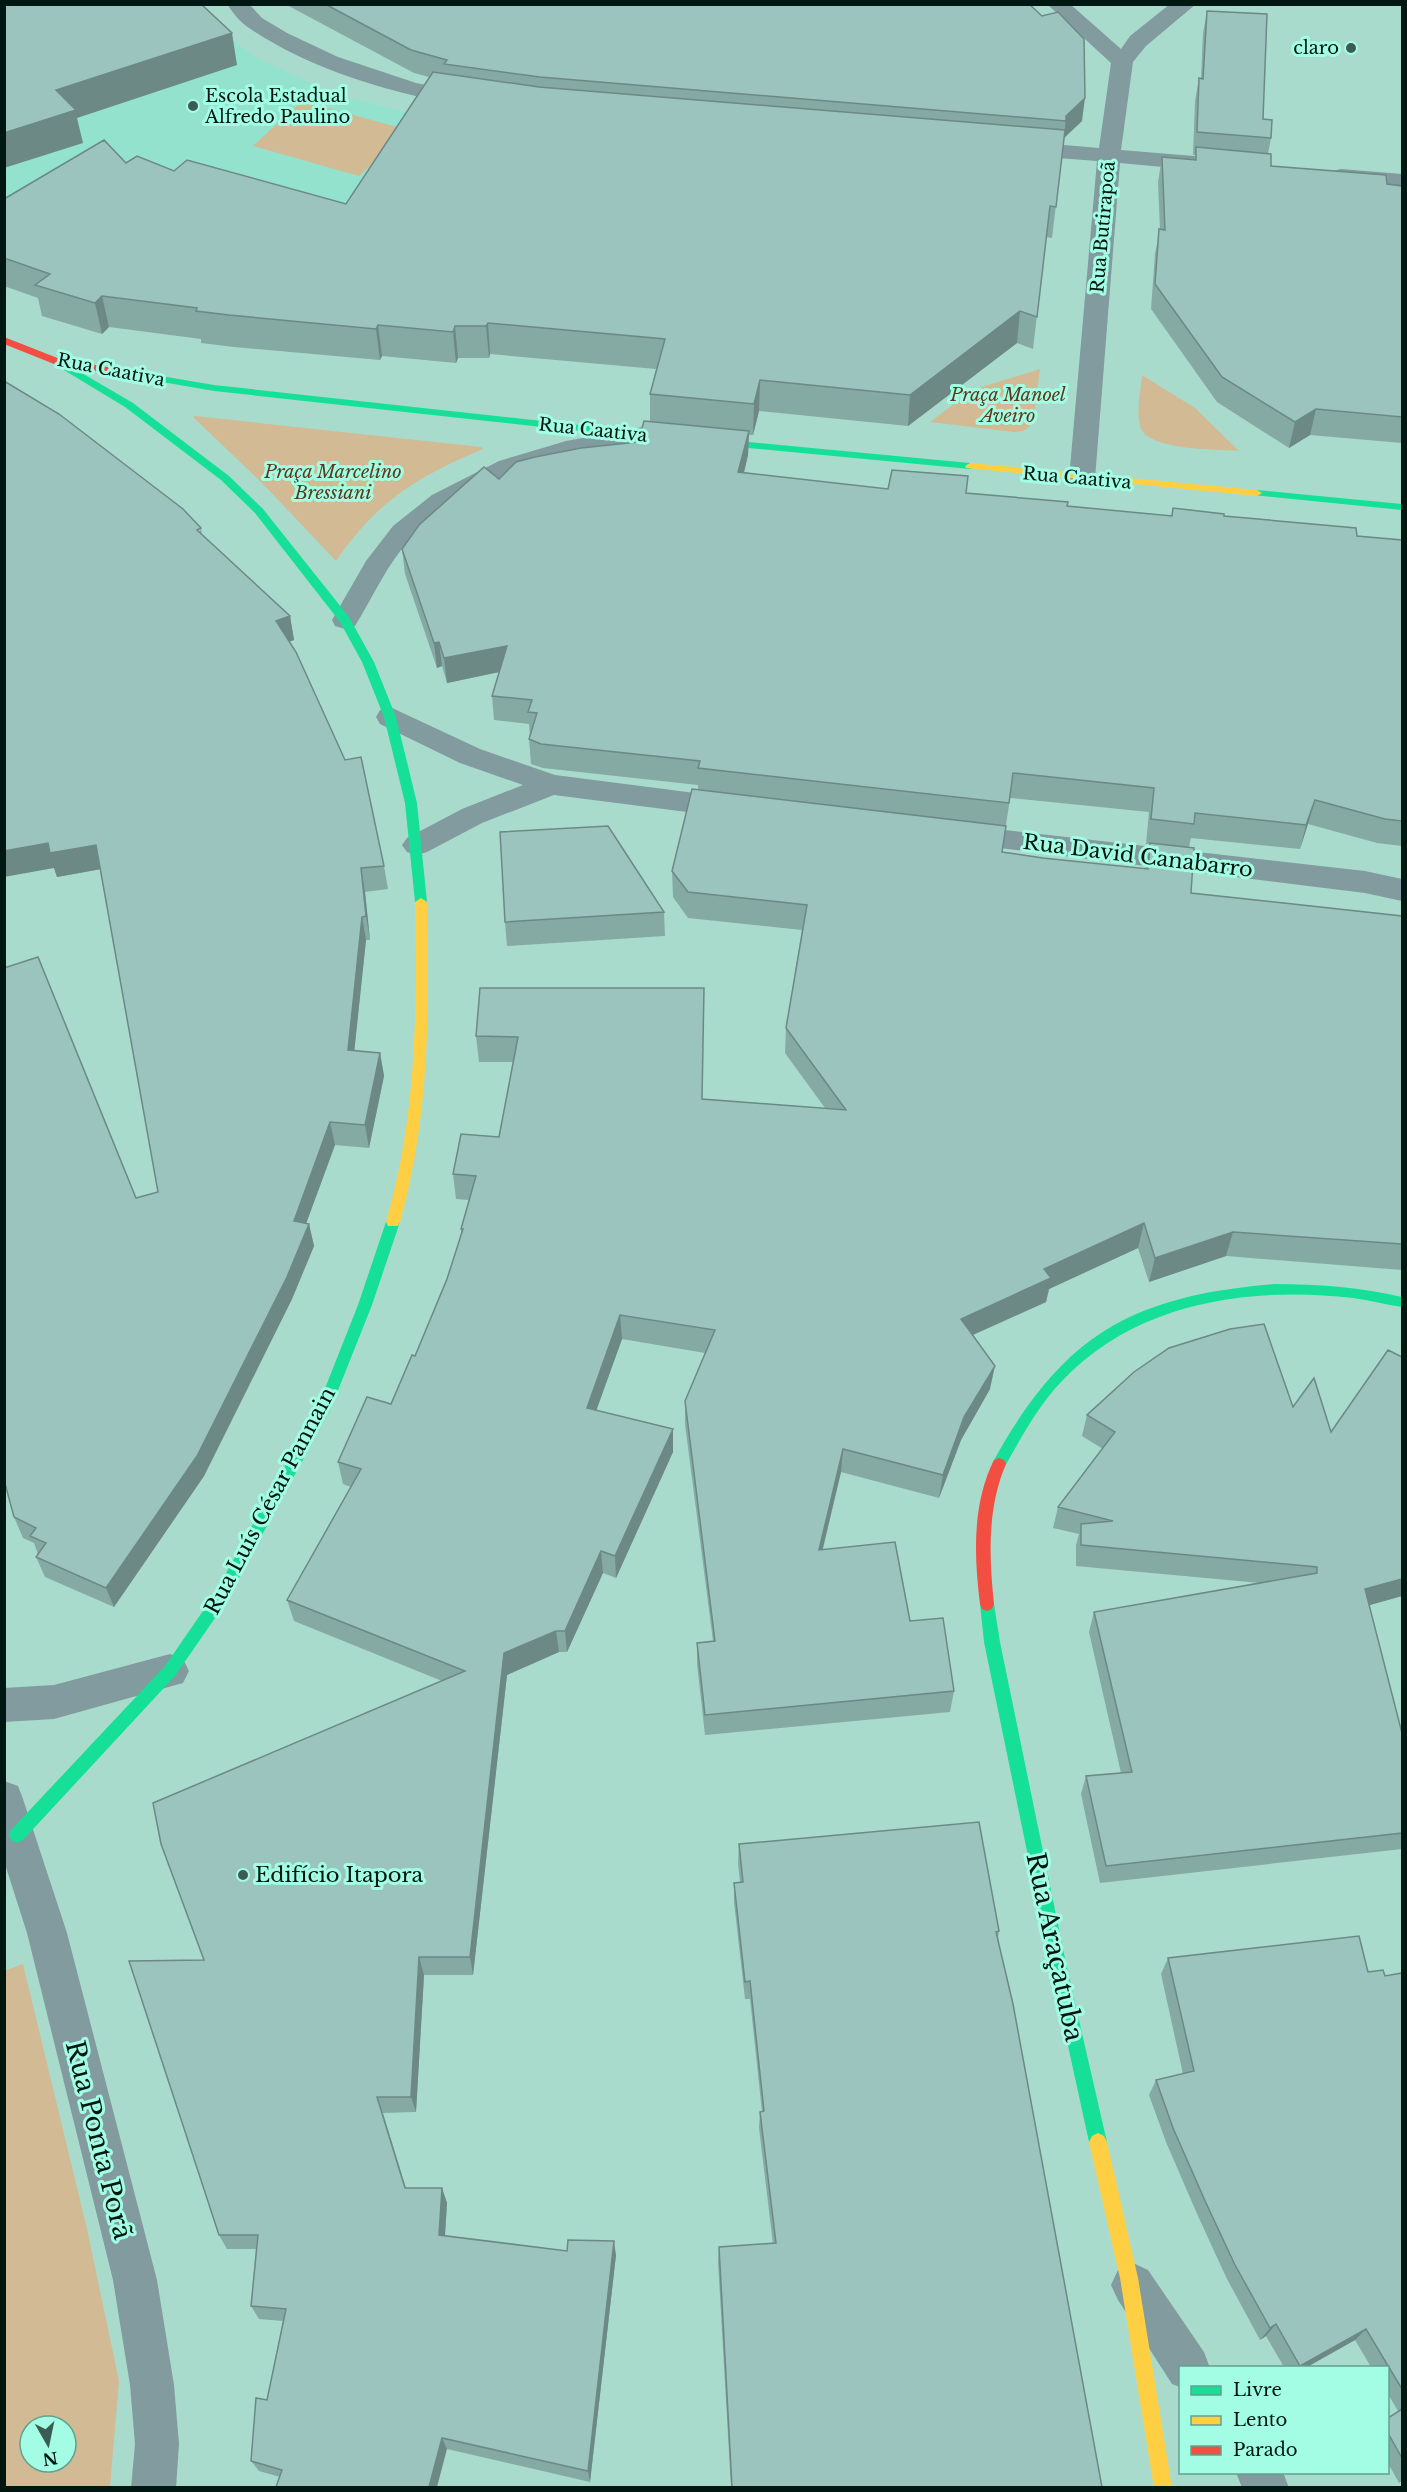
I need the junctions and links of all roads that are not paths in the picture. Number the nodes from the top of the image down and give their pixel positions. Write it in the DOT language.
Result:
graph roads {
  1 [pos="237,4"];
  2 [pos="1057,4"];
  3 [pos="1186,4"];
  4 [pos="1122,61"];
  5 [pos="483,101"];
  6 [pos="1003,146"];
  7 [pos="1109,155"];
  8 [pos="1227,165"];
  9 [pos="1320,174"];
  10 [pos="1402,181"];
  11 [pos="4,340"];
  12 [pos="58,362"];
  13 [pos="643,435"];
  14 [pos="1082,478"];
  15 [pos="1402,507"];
  16 [pos="345,620"];
  17 [pos="390,717"];
  18 [pos="552,785"];
  19 [pos="759,811"];
  20 [pos="938,832"];
  21 [pos="417,845"];
  22 [pos="1402,890"];
  23 [pos="1402,1302"];
  24 [pos="170,1671"];
  25 [pos="4,1705"];
  26 [pos="11,1817"];
  27 [pos="1129,2278"];
  28 [pos="1187,2366"];
  29 [pos="1259,2474"];
  30 [pos="153,2487"];
  31 [pos="1163,2487"];
  32 [pos="1267,2487"];
  1 -- 5 [label="street"];
  2 -- 4 [label="street"];
  3 -- 4 [label="street"];
  4 -- 7 [label="street, Rua Butirapoã"];
  6 -- 7 [label="street"];
  7 -- 8 [label="street"];
  7 -- 14 [label="street, Rua Butirapoã"];
  9 -- 10 [label="street"];
  11 -- 12 [label="street, Rua Caativa"];
  12 -- 13 [label="street, Rua Caativa"];
  12 -- 16 [label="street, Rua Luís César Pannain"];
  13 -- 14 [label="street, Rua Caativa"];
  13 -- 16 [label="street"];
  14 -- 15 [label="street, Rua Caativa"];
  16 -- 17 [label="street, Rua Luís César Pannain"];
  17 -- 18 [label="street"];
  17 -- 21 [label="street, Rua Luís César Pannain"];
  18 -- 19 [label="street"];
  18 -- 21 [label="street"];
  20 -- 22 [label="street, Rua David Canabarro"];
  21 -- 24 [label="street, Rua Luís César Pannain"];
  23 -- 27 [label="street, Rua Araçatuba"];
  24 -- 25 [label="street"];
  24 -- 26 [label="street, Rua Luís César Pannain"];
  26 -- 30 [label="street, Rua Ponta Porã"];
  27 -- 28 [label="street"];
  27 -- 31 [label="street, Rua Araçatuba"];
  29 -- 32 [label="street"];
}
